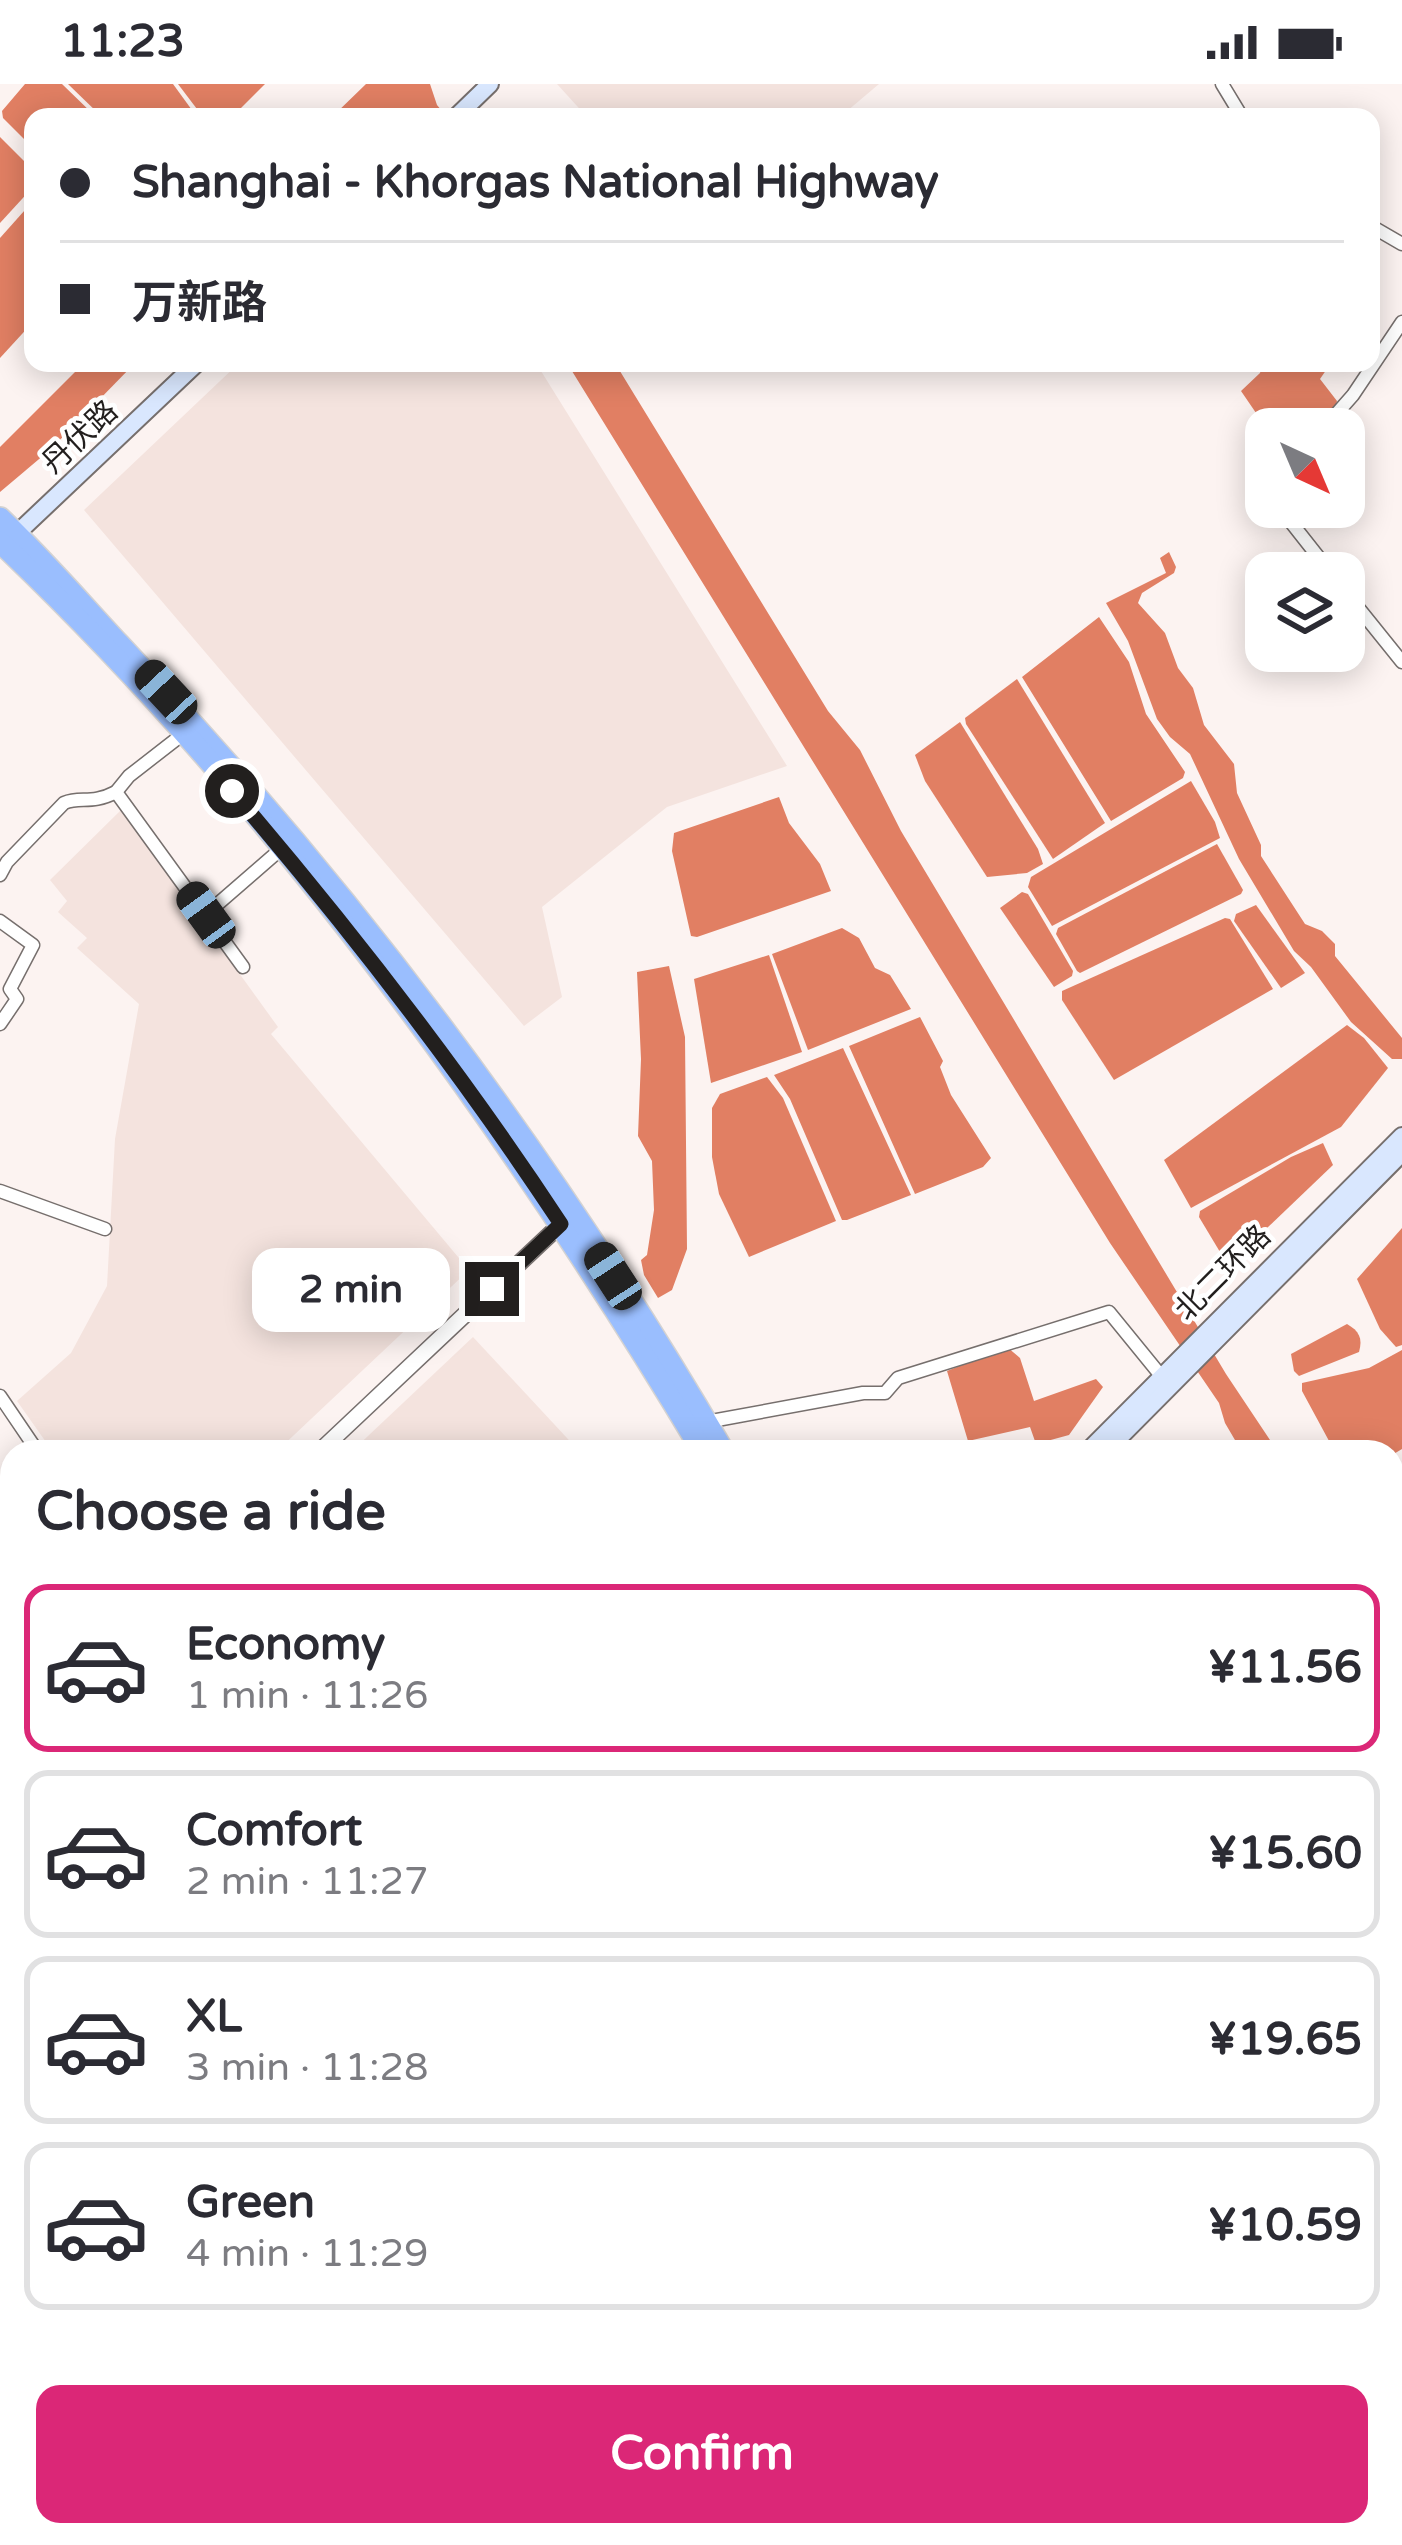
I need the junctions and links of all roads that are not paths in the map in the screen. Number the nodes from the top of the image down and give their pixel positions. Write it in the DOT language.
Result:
graph roads {
  1 [pos="490,84"];
  2 [pos="466,108"];
  3 [pos="1402,322"];
  4 [pos="1380,355"];
  5 [pos="187,372"];
  6 [pos="1368,372"];
  7 [pos="1342,408"];
  8 [pos="1296,528"];
  9 [pos="4,538"];
  10 [pos="1314,552"];
  11 [pos="1365,616"];
  12 [pos="1402,662"];
  13 [pos="190,730"];
  14 [pos="116,792"];
  15 [pos="281,849"];
  16 [pos="0,875"];
  17 [pos="206,915"];
  18 [pos="0,921"];
  19 [pos="243,967"];
  20 [pos="0,1024"];
  21 [pos="1402,1136"];
  22 [pos="1402,1153"];
  23 [pos="0,1191"];
  24 [pos="561,1224"];
  25 [pos="105,1229"];
  26 [pos="1222,1326"];
  27 [pos="1169,1376"];
  28 [pos="0,1396"];
  29 [pos="706,1422"];
  30 [pos="30,1440"];
  31 [pos="332,1440"];
  32 [pos="696,1440"];
  33 [pos="717,1440"];
  34 [pos="1100,1440"];
  35 [pos="1115,1440"];
  1 -- 2 [label="main road"];
  3 -- 4 [label="street"];
  5 -- 9 [label="main road, 丹伏路"];
  6 -- 7 [label="street"];
  8 -- 10 [label="street"];
  9 -- 13 [label="highway"];
  11 -- 12 [label="street"];
  13 -- 14 [label="street"];
  13 -- 15 [label="highway"];
  13 -- 29 [label="highway"];
  14 -- 16 [label="street"];
  14 -- 17 [label="street"];
  15 -- 17 [label="street"];
  15 -- 24 [label="highway"];
  17 -- 19 [label="street"];
  18 -- 20 [label="street"];
  21 -- 26 [label="main road, 北二环路"];
  22 -- 26 [label="main road, 北二环路"];
  23 -- 25 [label="street"];
  24 -- 31 [label="street"];
  24 -- 32 [label="highway"];
  26 -- 27 [label="main road, 北二环路"];
  27 -- 29 [label="street"];
  27 -- 34 [label="main road, 北二环路"];
  27 -- 35 [label="main road, 北二环路"];
  28 -- 30 [label="street"];
  29 -- 33 [label="highway"];
}
